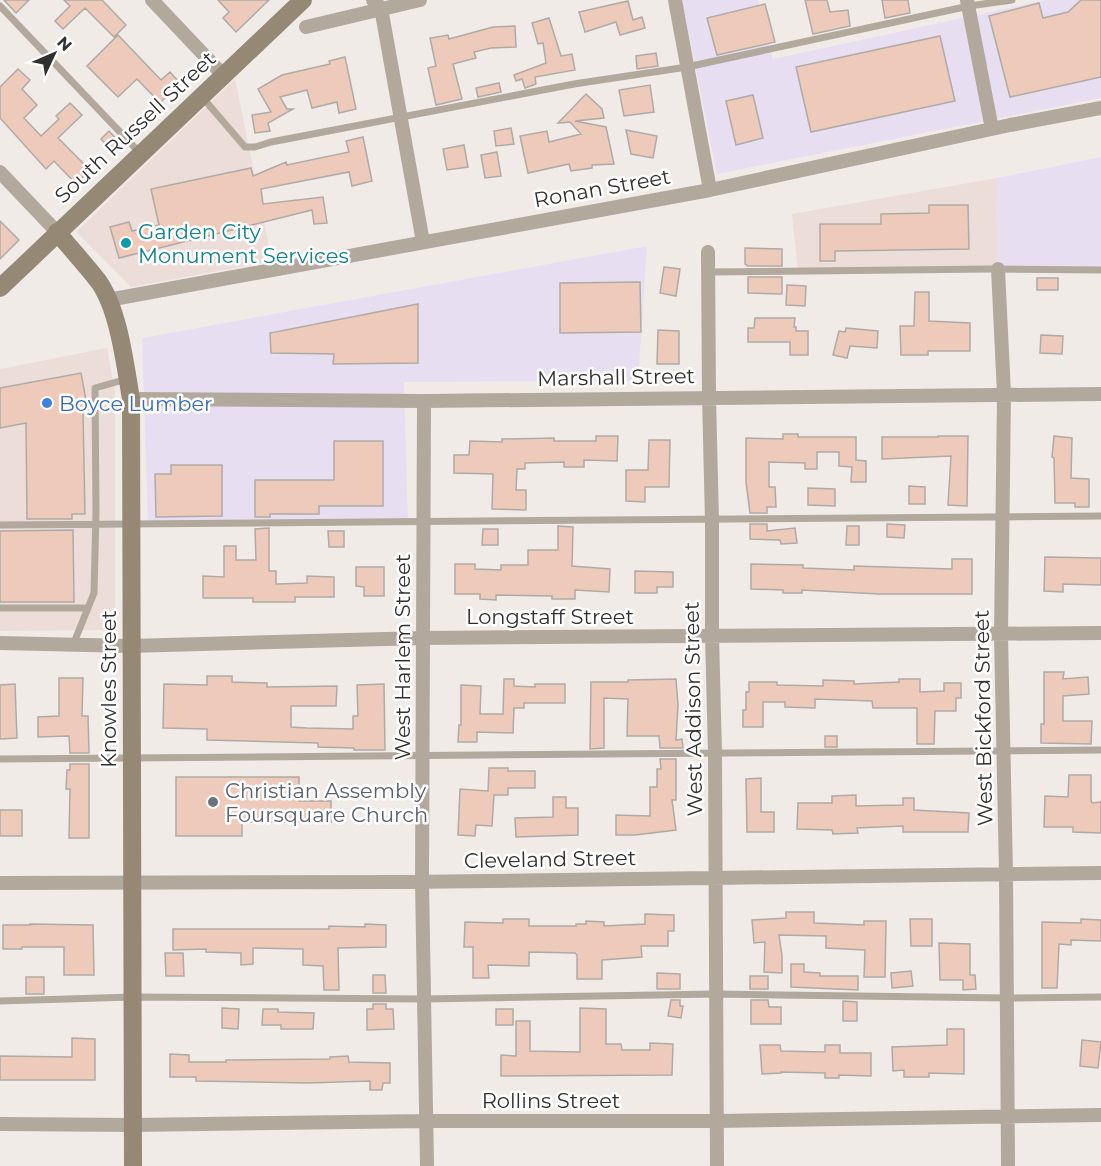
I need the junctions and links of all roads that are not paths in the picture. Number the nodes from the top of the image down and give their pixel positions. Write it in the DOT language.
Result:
graph roads {
  1 [pos="152,0"];
  2 [pos="303,0"];
  3 [pos="420,0"];
  4 [pos="675,0"];
  5 [pos="1012,0"];
  6 [pos="968,3"];
  7 [pos="377,4"];
  8 [pos="0,6"];
  9 [pos="306,27"];
  10 [pos="687,67"];
  11 [pos="223,75"];
  12 [pos="201,96"];
  13 [pos="1101,108"];
  14 [pos="401,117"];
  15 [pos="992,129"];
  16 [pos="140,153"];
  17 [pos="0,172"];
  18 [pos="710,190"];
  19 [pos="57,232"];
  20 [pos="423,242"];
  21 [pos="708,252"];
  22 [pos="998,269"];
  23 [pos="1101,270"];
  24 [pos="708,272"];
  25 [pos="0,288"];
  26 [pos="108,300"];
  27 [pos="127,379"];
  28 [pos="1004,394"];
  29 [pos="1101,394"];
  30 [pos="709,397"];
  31 [pos="131,399"];
  32 [pos="424,401"];
  33 [pos="1101,516"];
  34 [pos="1003,517"];
  35 [pos="712,521"];
  36 [pos="423,522"];
  37 [pos="96,524"];
  38 [pos="130,524"];
  39 [pos="0,525"];
  40 [pos="0,608"];
  41 [pos="88,608"];
  42 [pos="1101,633"];
  43 [pos="1001,634"];
  44 [pos="712,636"];
  45 [pos="423,638"];
  46 [pos="0,643"];
  47 [pos="74,645"];
  48 [pos="130,646"];
  49 [pos="1101,750"];
  50 [pos="1004,751"];
  51 [pos="715,753"];
  52 [pos="422,756"];
  53 [pos="131,758"];
  54 [pos="0,759"];
  55 [pos="1006,873"];
  56 [pos="1101,873"];
  57 [pos="716,878"];
  58 [pos="422,882"];
  59 [pos="0,883"];
  60 [pos="132,884"];
  61 [pos="716,994"];
  62 [pos="133,997"];
  63 [pos="1101,997"];
  64 [pos="1007,998"];
  65 [pos="424,999"];
  66 [pos="0,1001"];
  67 [pos="1101,1115"];
  68 [pos="1007,1116"];
  69 [pos="427,1121"];
  70 [pos="717,1121"];
  71 [pos="0,1124"];
  72 [pos="133,1125"];
  73 [pos="134,1166"];
  74 [pos="427,1166"];
  75 [pos="717,1166"];
  76 [pos="1008,1166"];
  1 -- 11 [label="street"];
  2 -- 11 [label="street, South Russell Street"];
  3 -- 7 [label="street"];
  4 -- 10 [label="street"];
  5 -- 6 [label="lane"];
  6 -- 10 [label="lane"];
  6 -- 15 [label="street"];
  7 -- 9 [label="street"];
  7 -- 14 [label="street"];
  8 -- 16 [label="lane"];
  10 -- 14 [label="lane"];
  10 -- 18 [label="street"];
  11 -- 12 [label="street, South Russell Street"];
  12 -- 14 [label="lane"];
  12 -- 16 [label="street, South Russell Street"];
  13 -- 15 [label="street, Ronan Street"];
  14 -- 20 [label="street"];
  15 -- 18 [label="street, Ronan Street"];
  16 -- 19 [label="street, South Russell Street"];
  17 -- 19 [label="street"];
  18 -- 20 [label="street, Ronan Street"];
  19 -- 25 [label="street, South Russell Street"];
  19 -- 26 [label="street, Knowles Street"];
  20 -- 26 [label="street, Ronan Street"];
  21 -- 24 [label="street, West Addison Street"];
  22 -- 23 [label="lane"];
  22 -- 24 [label="lane"];
  22 -- 28 [label="street, West Bickford Street"];
  24 -- 30 [label="street, West Addison Street"];
  26 -- 27 [label="street, Knowles Street"];
  27 -- 31 [label="street, Knowles Street"];
  27 -- 37 [label="lane"];
  28 -- 29 [label="street, Marshall Street"];
  28 -- 30 [label="street, Marshall Street"];
  28 -- 34 [label="street, West Bickford Street"];
  30 -- 32 [label="street, Marshall Street"];
  30 -- 35 [label="street, West Addison Street"];
  31 -- 32 [label="street, Marshall Street"];
  31 -- 38 [label="street, Knowles Street"];
  32 -- 36 [label="street, West Harlem Street"];
  33 -- 34 [label="lane"];
  34 -- 35 [label="lane"];
  34 -- 43 [label="street, West Bickford Street"];
  35 -- 36 [label="lane"];
  35 -- 44 [label="street, West Addison Street"];
  36 -- 38 [label="lane"];
  36 -- 45 [label="street, West Harlem Street"];
  37 -- 38 [label="lane"];
  37 -- 39 [label="lane"];
  37 -- 41 [label="lane"];
  38 -- 48 [label="street, Knowles Street"];
  40 -- 41 [label="lane"];
  41 -- 47 [label="lane"];
  42 -- 43 [label="street, Longstaff Street"];
  43 -- 44 [label="street, Longstaff Street"];
  43 -- 50 [label="street, West Bickford Street"];
  44 -- 45 [label="street, Longstaff Street"];
  44 -- 51 [label="street, West Addison Street"];
  45 -- 48 [label="street, Longstaff Street"];
  45 -- 52 [label="street, West Harlem Street"];
  46 -- 47 [label="street, Longstaff Street"];
  47 -- 48 [label="street, Longstaff Street"];
  48 -- 53 [label="street, Knowles Street"];
  49 -- 50 [label="lane"];
  50 -- 51 [label="lane"];
  50 -- 55 [label="street, West Bickford Street"];
  51 -- 52 [label="lane"];
  51 -- 57 [label="street, West Addison Street"];
  52 -- 53 [label="lane"];
  52 -- 58 [label="street, West Harlem Street"];
  53 -- 54 [label="lane"];
  53 -- 60 [label="street, Knowles Street"];
  55 -- 56 [label="street, Cleveland Street"];
  55 -- 57 [label="street, Cleveland Street"];
  55 -- 64 [label="street, West Bickford Street"];
  57 -- 58 [label="street, Cleveland Street"];
  57 -- 61 [label="street, West Addison Street"];
  58 -- 60 [label="street, Cleveland Street"];
  58 -- 65 [label="street, West Harlem Street"];
  59 -- 60 [label="street, Cleveland Street"];
  60 -- 62 [label="street, Knowles Street"];
  61 -- 64 [label="lane"];
  61 -- 65 [label="lane"];
  61 -- 70 [label="street, West Addison Street"];
  62 -- 65 [label="lane"];
  62 -- 66 [label="lane"];
  62 -- 72 [label="street, Knowles Street"];
  63 -- 64 [label="lane"];
  64 -- 68 [label="street, West Bickford Street"];
  65 -- 69 [label="street, West Harlem Street"];
  67 -- 68 [label="street, Rollins Street"];
  68 -- 70 [label="street, Rollins Street"];
  68 -- 76 [label="street, West Bickford Street"];
  69 -- 70 [label="street, Rollins Street"];
  69 -- 72 [label="street, Rollins Street"];
  69 -- 74 [label="street, West Harlem Street"];
  70 -- 75 [label="street, West Addison Street"];
  71 -- 72 [label="street, Rollins Street"];
  72 -- 73 [label="street, Knowles Street"];
}
